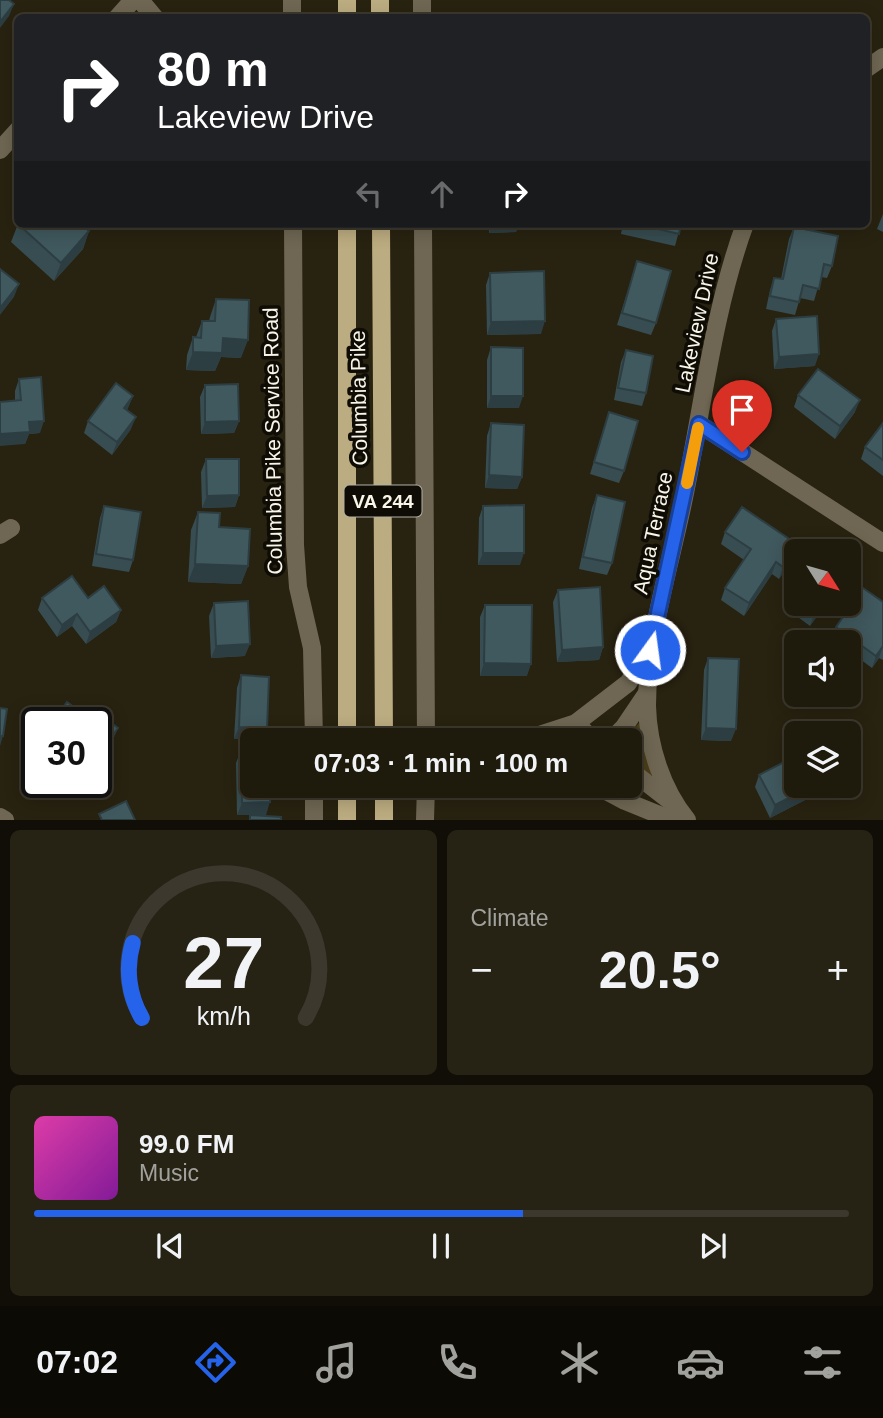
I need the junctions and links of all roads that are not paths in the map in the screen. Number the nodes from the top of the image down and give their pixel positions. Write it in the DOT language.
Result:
graph roads {
  1 [pos="133,0"];
  2 [pos="140,0"];
  3 [pos="121,14"];
  4 [pos="152,14"];
  5 [pos="14,134"];
  6 [pos="0,150"];
  7 [pos="293,228"];
  8 [pos="347,228"];
  9 [pos="381,228"];
  10 [pos="423,228"];
  11 [pos="743,228"];
  12 [pos="699,424"];
  13 [pos="883,543"];
  14 [pos="650,650"];
  15 [pos="648,690"];
  16 [pos="314,728"];
  17 [pos="347,728"];
  18 [pos="384,728"];
  19 [pos="426,728"];
  20 [pos="581,728"];
  21 [pos="621,728"];
  22 [pos="642,781"];
  23 [pos="314,798"];
  24 [pos="347,798"];
  25 [pos="384,798"];
  26 [pos="426,798"];
  27 [pos="619,798"];
  28 [pos="678,815"];
  29 [pos="0,817"];
  30 [pos="5,820"];
  31 [pos="314,820"];
  32 [pos="347,820"];
  33 [pos="384,820"];
  34 [pos="425,820"];
  1 -- 3 [label="street"];
  2 -- 4 [label="street"];
  5 -- 6 [label="street"];
  7 -- 16 [label="street, Columbia Pike Service Road"];
  8 -- 17 [label="main road, Columbia Pike / VA 244"];
  9 -- 18 [label="main road, Columbia Pike / VA 244"];
  10 -- 19 [label="street"];
  11 -- 12 [label="street, Lakeview Drive"];
  12 -- 13 [label="street, Lakeview Drive"];
  12 -- 14 [label="street, Aqua Terrace"];
  14 -- 15 [label="street, Aqua Terrace"];
  14 -- 20 [label="street, Aqua Terrace"];
  15 -- 21 [label="street"];
  15 -- 28 [label="street, Aqua Terrace"];
  22 -- 28 [label="street"];
  23 -- 31 [label="street"];
  24 -- 32 [label="main road"];
  25 -- 33 [label="main road"];
  26 -- 34 [label="street"];
  27 -- 28 [label="street"];
  29 -- 30 [label="street"];
}
